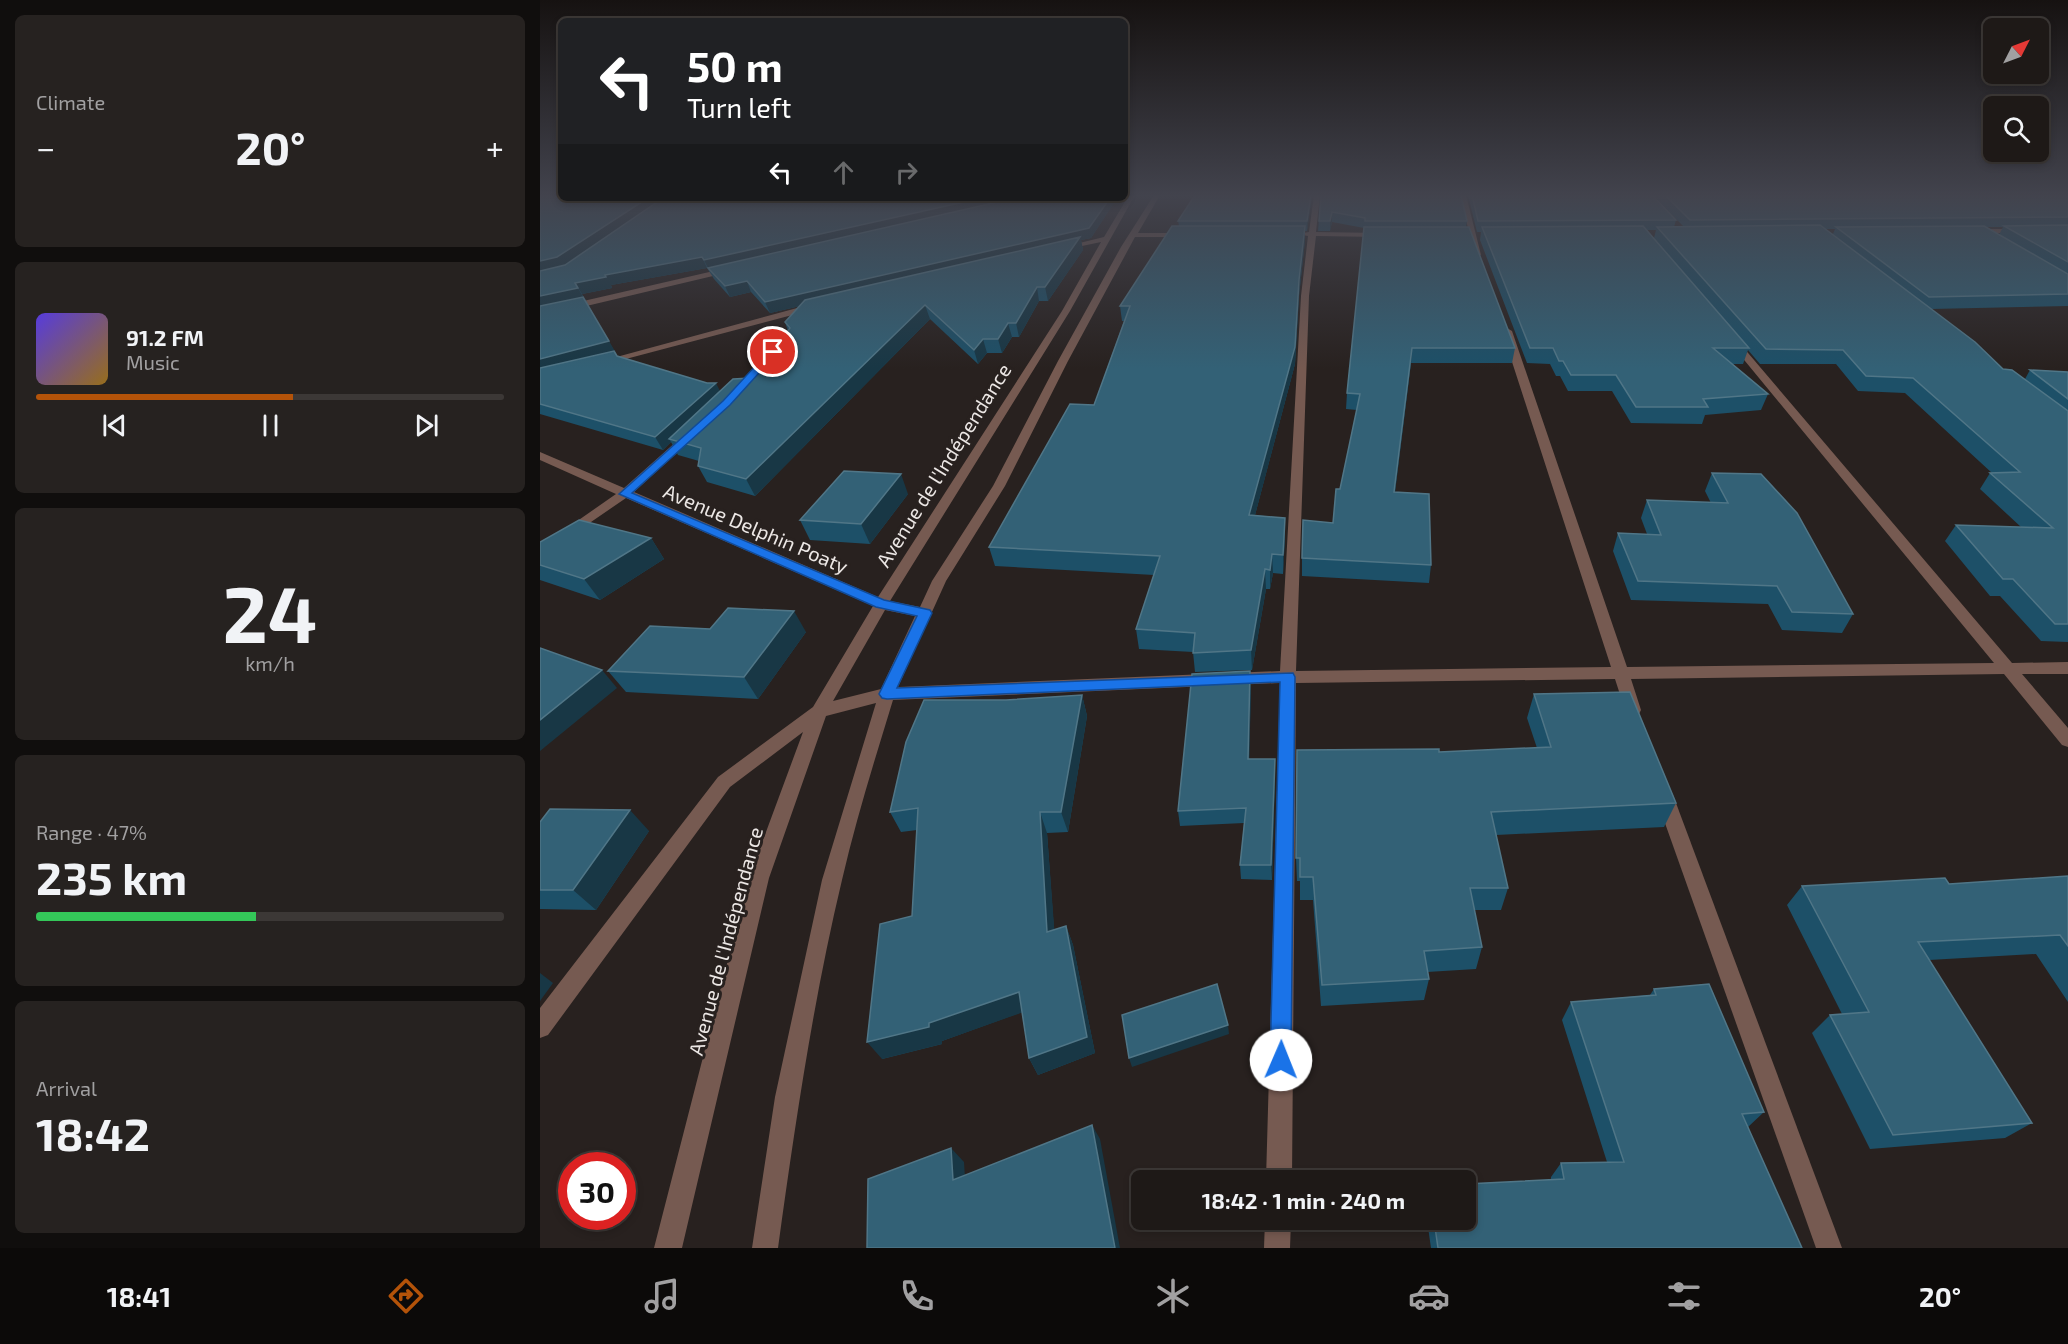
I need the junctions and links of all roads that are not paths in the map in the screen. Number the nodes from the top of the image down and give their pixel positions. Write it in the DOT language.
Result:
graph roads {
  1 [pos="1099,253"];
  2 [pos="1123,253"];
  3 [pos="1309,253"];
  4 [pos="1478,253"];
  5 [pos="739,267"];
  6 [pos="1484,269"];
  7 [pos="1500,313"];
  8 [pos="540,314"];
  9 [pos="794,326"];
  10 [pos="1724,331"];
  11 [pos="780,343"];
  12 [pos="597,364"];
  13 [pos="726,403"];
  14 [pos="701,425"];
  15 [pos="540,456"];
  16 [pos="624,494"];
  17 [pos="540,553"];
  18 [pos="881,604"];
  19 [pos="925,613"];
  20 [pos="2008,668"];
  21 [pos="2068,668"];
  22 [pos="1620,673"];
  23 [pos="1288,677"];
  24 [pos="887,694"];
  25 [pos="819,711"];
  26 [pos="1640,728"];
  27 [pos="2068,740"];
  28 [pos="1660,783"];
  29 [pos="540,1027"];
  30 [pos="1279,1170"];
  31 [pos="1278,1230"];
  32 [pos="668,1248"];
  33 [pos="765,1248"];
  34 [pos="1278,1248"];
  35 [pos="1829,1248"];
  1 -- 18 [label="street, Avenue de l'Indépendance"];
  2 -- 19 [label="street"];
  3 -- 23 [label="street"];
  4 -- 6 [label="street"];
  5 -- 8 [label="street"];
  7 -- 22 [label="street"];
  9 -- 12 [label="street"];
  10 -- 20 [label="street"];
  11 -- 13 [label="street"];
  14 -- 16 [label="street"];
  15 -- 16 [label="street, Avenue Delphin Poaty"];
  16 -- 17 [label="street"];
  16 -- 18 [label="street, Avenue Delphin Poaty"];
  18 -- 19 [label="street, Avenue Delphin Poaty"];
  18 -- 25 [label="street, Avenue de l'Indépendance"];
  19 -- 24 [label="street"];
  20 -- 21 [label="street"];
  20 -- 22 [label="street"];
  20 -- 27 [label="street"];
  22 -- 23 [label="street"];
  22 -- 26 [label="street"];
  23 -- 24 [label="street"];
  23 -- 30 [label="street"];
  24 -- 25 [label="street"];
  24 -- 33 [label="street"];
  25 -- 29 [label="street"];
  25 -- 32 [label="street, Avenue de l'Indépendance"];
  28 -- 35 [label="street"];
  31 -- 34 [label="street"];
}
